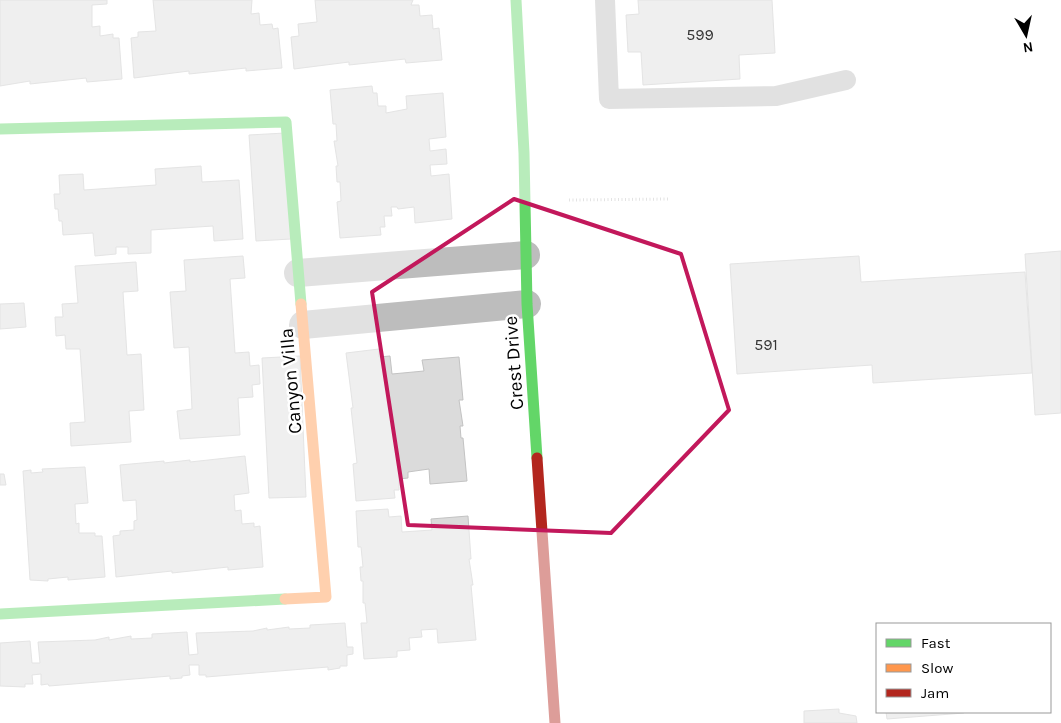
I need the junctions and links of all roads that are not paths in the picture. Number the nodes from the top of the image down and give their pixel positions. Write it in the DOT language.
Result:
graph roads {
  1 [pos="516,0"];
  2 [pos="605,0"];
  3 [pos="846,80"];
  4 [pos="0,129"];
  5 [pos="526,254"];
  6 [pos="298,273"];
  7 [pos="527,304"];
  8 [pos="303,325"];
  9 [pos="0,614"];
  10 [pos="554,723"];
  1 -- 5 [label="street, Crest Drive"];
  2 -- 3 [label="lane"];
  4 -- 6 [label="street, Canyon Villa"];
  5 -- 6 [label="street"];
  5 -- 7 [label="street, Crest Drive"];
  6 -- 8 [label="street, Canyon Villa"];
  7 -- 8 [label="street"];
  7 -- 10 [label="street, Crest Drive"];
  8 -- 9 [label="street, Canyon Villa"];
}
